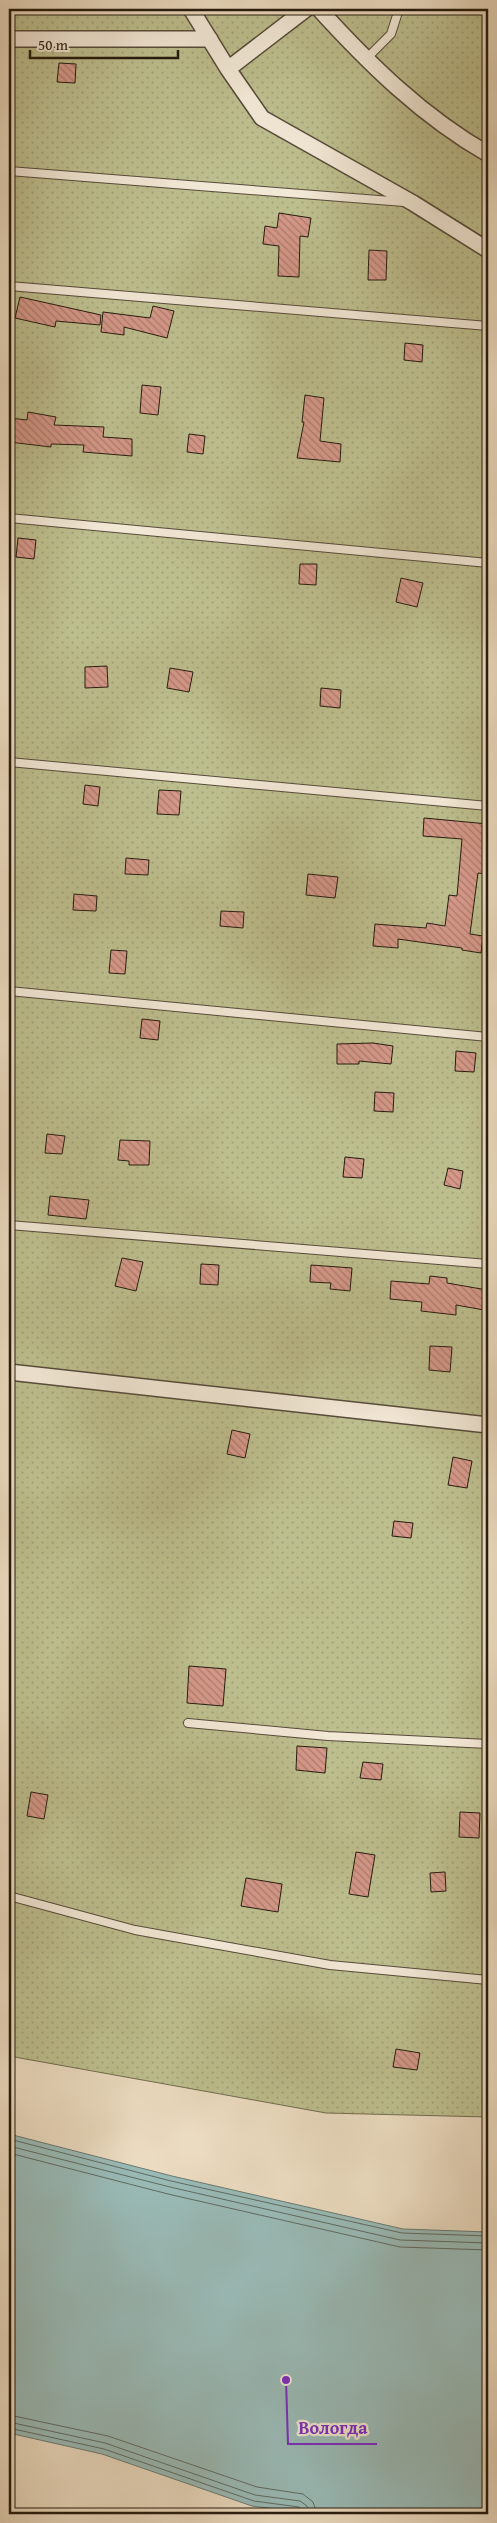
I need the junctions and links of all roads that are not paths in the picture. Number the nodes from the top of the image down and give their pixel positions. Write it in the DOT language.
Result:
graph roads {
  1 [pos="191,9"];
  2 [pos="306,9"];
  3 [pos="320,9"];
  4 [pos="399,9"];
  5 [pos="9,39"];
  6 [pos="210,39"];
  7 [pos="365,60"];
  8 [pos="228,69"];
  9 [pos="488,154"];
  10 [pos="9,171"];
  11 [pos="413,203"];
  12 [pos="488,250"];
  13 [pos="9,286"];
  14 [pos="488,326"];
  15 [pos="9,518"];
  16 [pos="488,563"];
  17 [pos="9,762"];
  18 [pos="488,806"];
  19 [pos="9,991"];
  20 [pos="488,1037"];
  21 [pos="9,1226"];
  22 [pos="488,1264"];
  23 [pos="9,1372"];
  24 [pos="488,1425"];
  25 [pos="188,1723"];
  26 [pos="488,1744"];
  27 [pos="9,1896"];
  28 [pos="488,1980"];
  1 -- 6 [label="street"];
  2 -- 8 [label="street"];
  3 -- 7 [label="street"];
  4 -- 7 [label="lane"];
  5 -- 6 [label="street"];
  6 -- 8 [label="street"];
  7 -- 9 [label="street"];
  8 -- 11 [label="street"];
  10 -- 11 [label="lane"];
  11 -- 12 [label="street"];
  13 -- 14 [label="lane"];
  15 -- 16 [label="lane"];
  17 -- 18 [label="lane"];
  19 -- 20 [label="lane"];
  21 -- 22 [label="lane"];
  23 -- 24 [label="street"];
  25 -- 26 [label="lane"];
  27 -- 28 [label="lane"];
}
